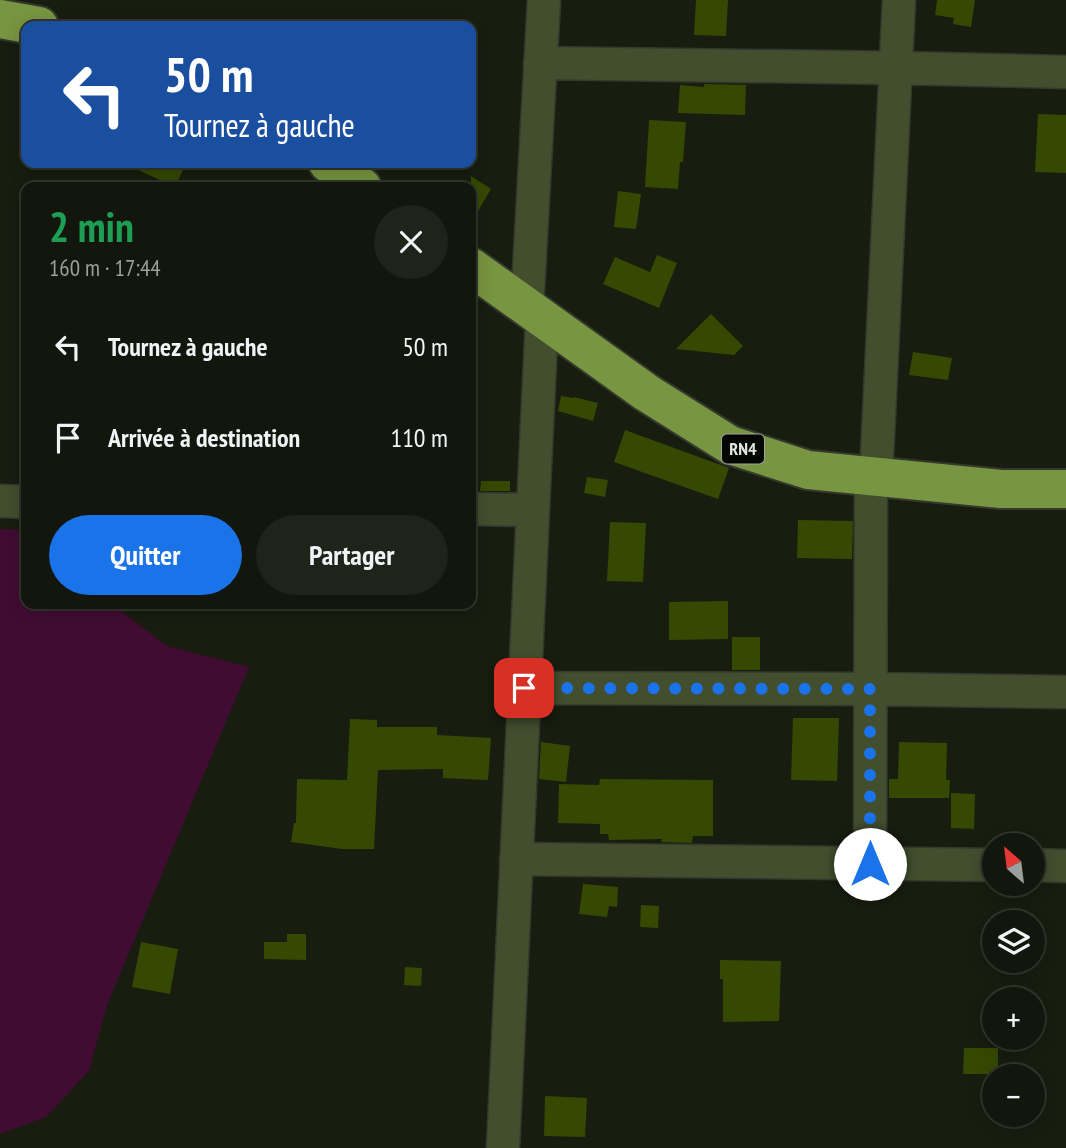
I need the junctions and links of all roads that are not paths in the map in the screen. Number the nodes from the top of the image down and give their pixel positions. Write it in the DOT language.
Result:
graph roads {
  1 [pos="544,0"];
  2 [pos="899,0"];
  3 [pos="0,19"];
  4 [pos="21,23"];
  5 [pos="540,63"];
  6 [pos="897,68"];
  7 [pos="1066,72"];
  8 [pos="335,168"];
  9 [pos="355,182"];
  10 [pos="476,271"];
  11 [pos="535,313"];
  12 [pos="873,477"];
  13 [pos="1066,489"];
  14 [pos="0,501"];
  15 [pos="21,502"];
  16 [pos="476,509"];
  17 [pos="533,510"];
  18 [pos="524,688"];
  19 [pos="870,689"];
  20 [pos="1066,692"];
  21 [pos="516,859"];
  22 [pos="870,864"];
  23 [pos="982,865"];
  24 [pos="1045,865"];
  25 [pos="1066,866"];
  26 [pos="503,1148"];
  1 -- 5 [label="street"];
  2 -- 6 [label="street"];
  3 -- 4 [label="highway"];
  5 -- 6 [label="street"];
  5 -- 11 [label="street"];
  6 -- 7 [label="street"];
  6 -- 12 [label="street"];
  8 -- 9 [label="highway"];
  10 -- 11 [label="highway, RN4"];
  11 -- 12 [label="highway, RN4"];
  11 -- 17 [label="street"];
  12 -- 13 [label="highway, RN4"];
  12 -- 19 [label="street"];
  14 -- 15 [label="street"];
  16 -- 17 [label="street"];
  17 -- 18 [label="street"];
  18 -- 19 [label="street"];
  18 -- 21 [label="street"];
  19 -- 20 [label="street"];
  19 -- 22 [label="street"];
  21 -- 22 [label="street"];
  21 -- 26 [label="street"];
  22 -- 23 [label="street"];
  24 -- 25 [label="street"];
}
